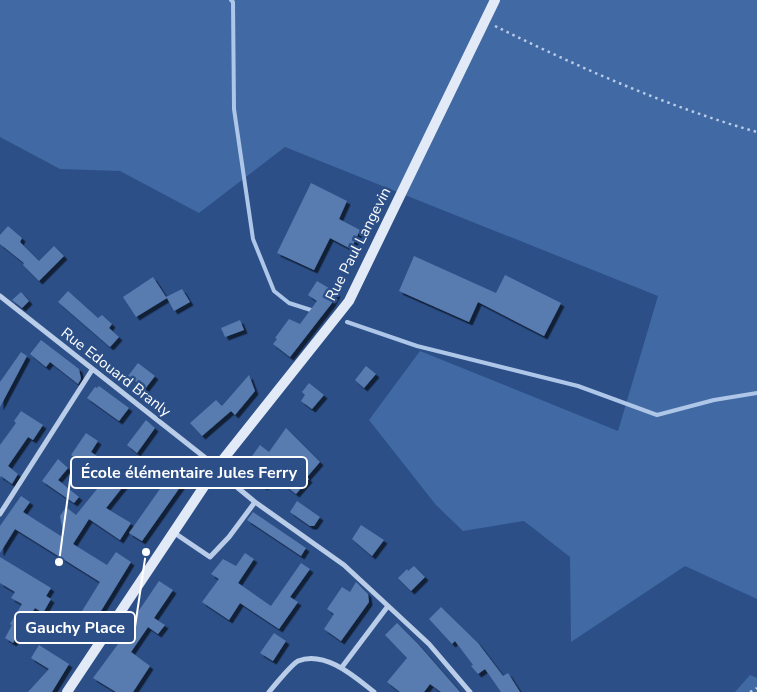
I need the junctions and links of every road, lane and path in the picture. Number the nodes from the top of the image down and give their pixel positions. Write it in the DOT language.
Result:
graph roads {
  1 [pos="494,0"];
  2 [pos="487,16"];
  3 [pos="757,132"];
  4 [pos="0,296"];
  5 [pos="92,370"];
  6 [pos="217,467"];
  7 [pos="255,502"];
  8 [pos="0,514"];
  9 [pos="172,532"];
  10 [pos="388,606"];
  11 [pos="342,667"];
  12 [pos="757,688"];
  13 [pos="67,692"];
  14 [pos="269,692"];
  15 [pos="374,692"];
  16 [pos="470,692"];
  17 [pos="750,692"];
  1 -- 2 [label="main road, Rue Paul Langevin"];
  2 -- 3 [label="path"];
  2 -- 6 [label="main road, Rue Paul Langevin"];
  4 -- 5 [label="street, Rue Edouard Branly"];
  5 -- 6 [label="street, Rue Edouard Branly"];
  5 -- 8 [label="street"];
  6 -- 7 [label="street, Rue Edouard Branly"];
  6 -- 9 [label="main road, Rue Paul Langevin"];
  7 -- 9 [label="street"];
  7 -- 10 [label="street, Rue Edouard Branly"];
  9 -- 13 [label="main road, Rue Paul Langevin"];
  10 -- 11 [label="street"];
  10 -- 16 [label="street, Rue Edouard Branly"];
  11 -- 14 [label="street"];
  11 -- 15 [label="street"];
  12 -- 17 [label="path"];
}
